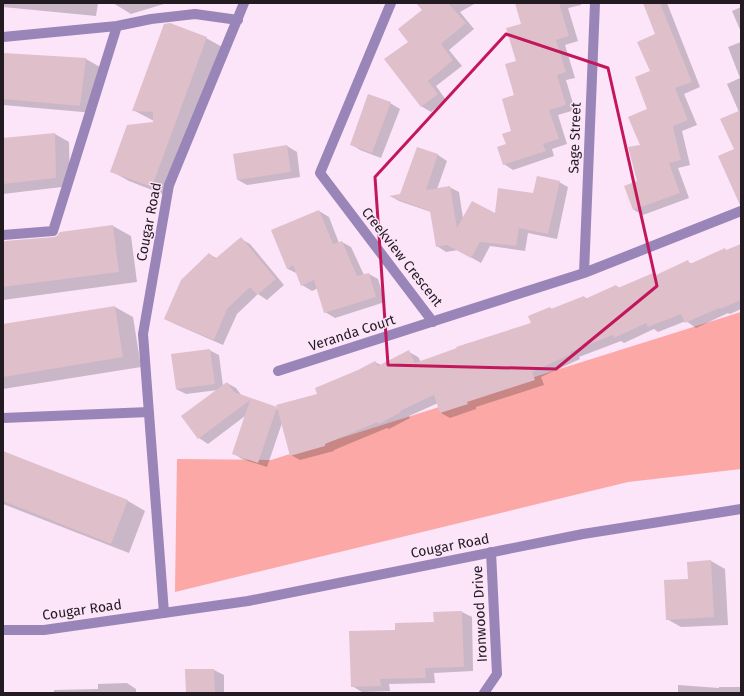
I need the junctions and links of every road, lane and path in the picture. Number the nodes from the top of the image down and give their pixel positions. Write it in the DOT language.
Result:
graph roads {
  1 [pos="244,3"];
  2 [pos="391,3"];
  3 [pos="595,3"];
  4 [pos="238,20"];
  5 [pos="117,26"];
  6 [pos="3,37"];
  7 [pos="741,211"];
  8 [pos="3,235"];
  9 [pos="584,273"];
  10 [pos="433,322"];
  11 [pos="278,372"];
  12 [pos="149,412"];
  13 [pos="3,418"];
  14 [pos="741,509"];
  15 [pos="491,552"];
  16 [pos="164,613"];
  17 [pos="3,630"];
  18 [pos="484,693"];
  1 -- 4 [label="street, Cougar Road"];
  2 -- 10 [label="street, Creekview Crescent"];
  3 -- 9 [label="street, Sage Street"];
  4 -- 5 [label="street"];
  4 -- 12 [label="street, Cougar Road"];
  5 -- 6 [label="street"];
  5 -- 8 [label="street"];
  7 -- 9 [label="street, Creekview Crescent"];
  9 -- 10 [label="street, Creekview Crescent"];
  10 -- 11 [label="street, Veranda Court"];
  12 -- 13 [label="street"];
  12 -- 16 [label="street, Cougar Road"];
  14 -- 15 [label="street, Cougar Road"];
  15 -- 16 [label="street, Cougar Road"];
  15 -- 18 [label="street, Ironwood Drive"];
  16 -- 17 [label="street, Cougar Road"];
}
